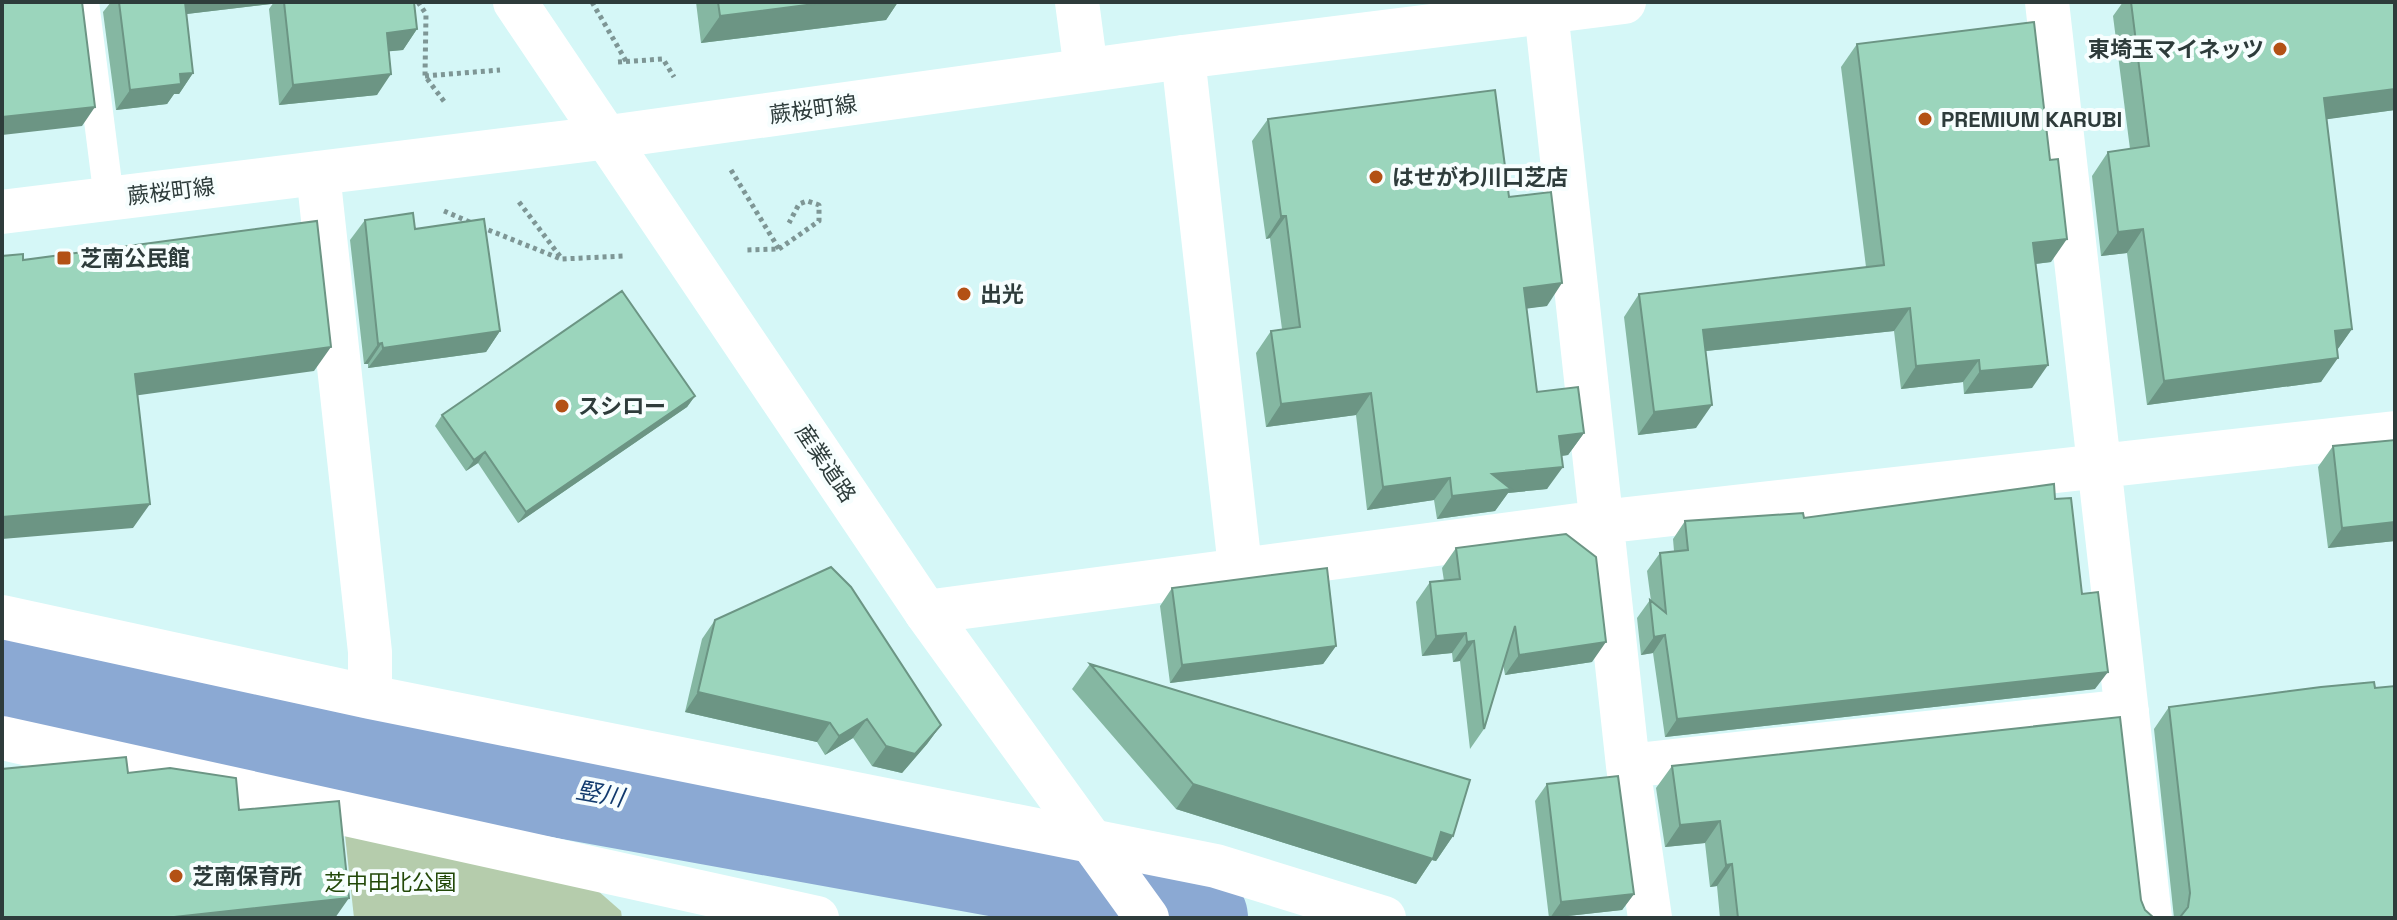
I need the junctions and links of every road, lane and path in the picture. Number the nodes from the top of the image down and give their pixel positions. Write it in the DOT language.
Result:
graph roads {
  1 [pos="84,2"];
  2 [pos="418,2"];
  3 [pos="515,2"];
  4 [pos="592,2"];
  5 [pos="1077,2"];
  6 [pos="1624,2"];
  7 [pos="2047,2"];
  8 [pos="1545,6"];
  9 [pos="1183,57"];
  10 [pos="626,61"];
  11 [pos="1086,70"];
  12 [pos="425,76"];
  13 [pos="609,137"];
  14 [pos="318,173"];
  15 [pos="109,199"];
  16 [pos="436,208"];
  17 [pos="2,212"];
  18 [pos="789,223"];
  19 [pos="779,249"];
  20 [pos="562,259"];
  21 [pos="2395,433"];
  22 [pos="2099,465"];
  23 [pos="1601,522"];
  24 [pos="1240,567"];
  25 [pos="926,612"];
  26 [pos="2,617"];
  27 [pos="370,697"];
  28 [pos="2127,711"];
  29 [pos="2,738"];
  30 [pos="1628,766"];
  31 [pos="1091,841"];
  32 [pos="671,900"];
  33 [pos="817,918"];
  34 [pos="1147,918"];
  35 [pos="1384,918"];
  36 [pos="1650,918"];
  37 [pos="2150,918"];
  1 -- 15 [label="lane"];
  2 -- 12 [label="path"];
  3 -- 13 [label="street, 産業道路"];
  4 -- 10 [label="path"];
  5 -- 11 [label="street"];
  6 -- 8 [label="street, 蕨桜町線"];
  7 -- 22 [label="street"];
  8 -- 9 [label="street, 蕨桜町線"];
  8 -- 23 [label="street"];
  9 -- 11 [label="street, 蕨桜町線"];
  9 -- 24 [label="street"];
  11 -- 13 [label="street, 蕨桜町線"];
  13 -- 14 [label="street, 蕨桜町線"];
  13 -- 25 [label="street, 産業道路"];
  14 -- 15 [label="street, 蕨桜町線"];
  14 -- 27 [label="street"];
  15 -- 17 [label="street, 蕨桜町線"];
  16 -- 20 [label="path"];
  18 -- 19 [label="path"];
  21 -- 22 [label="street"];
  22 -- 23 [label="street"];
  22 -- 28 [label="street"];
  23 -- 24 [label="street"];
  23 -- 30 [label="street"];
  24 -- 25 [label="street"];
  25 -- 31 [label="street, 産業道路"];
  26 -- 27 [label="street"];
  27 -- 31 [label="street"];
  28 -- 30 [label="street"];
  28 -- 37 [label="street"];
  29 -- 32 [label="street"];
  30 -- 36 [label="street"];
  31 -- 34 [label="street, 産業道路"];
  31 -- 35 [label="street"];
  32 -- 33 [label="street"];
}
